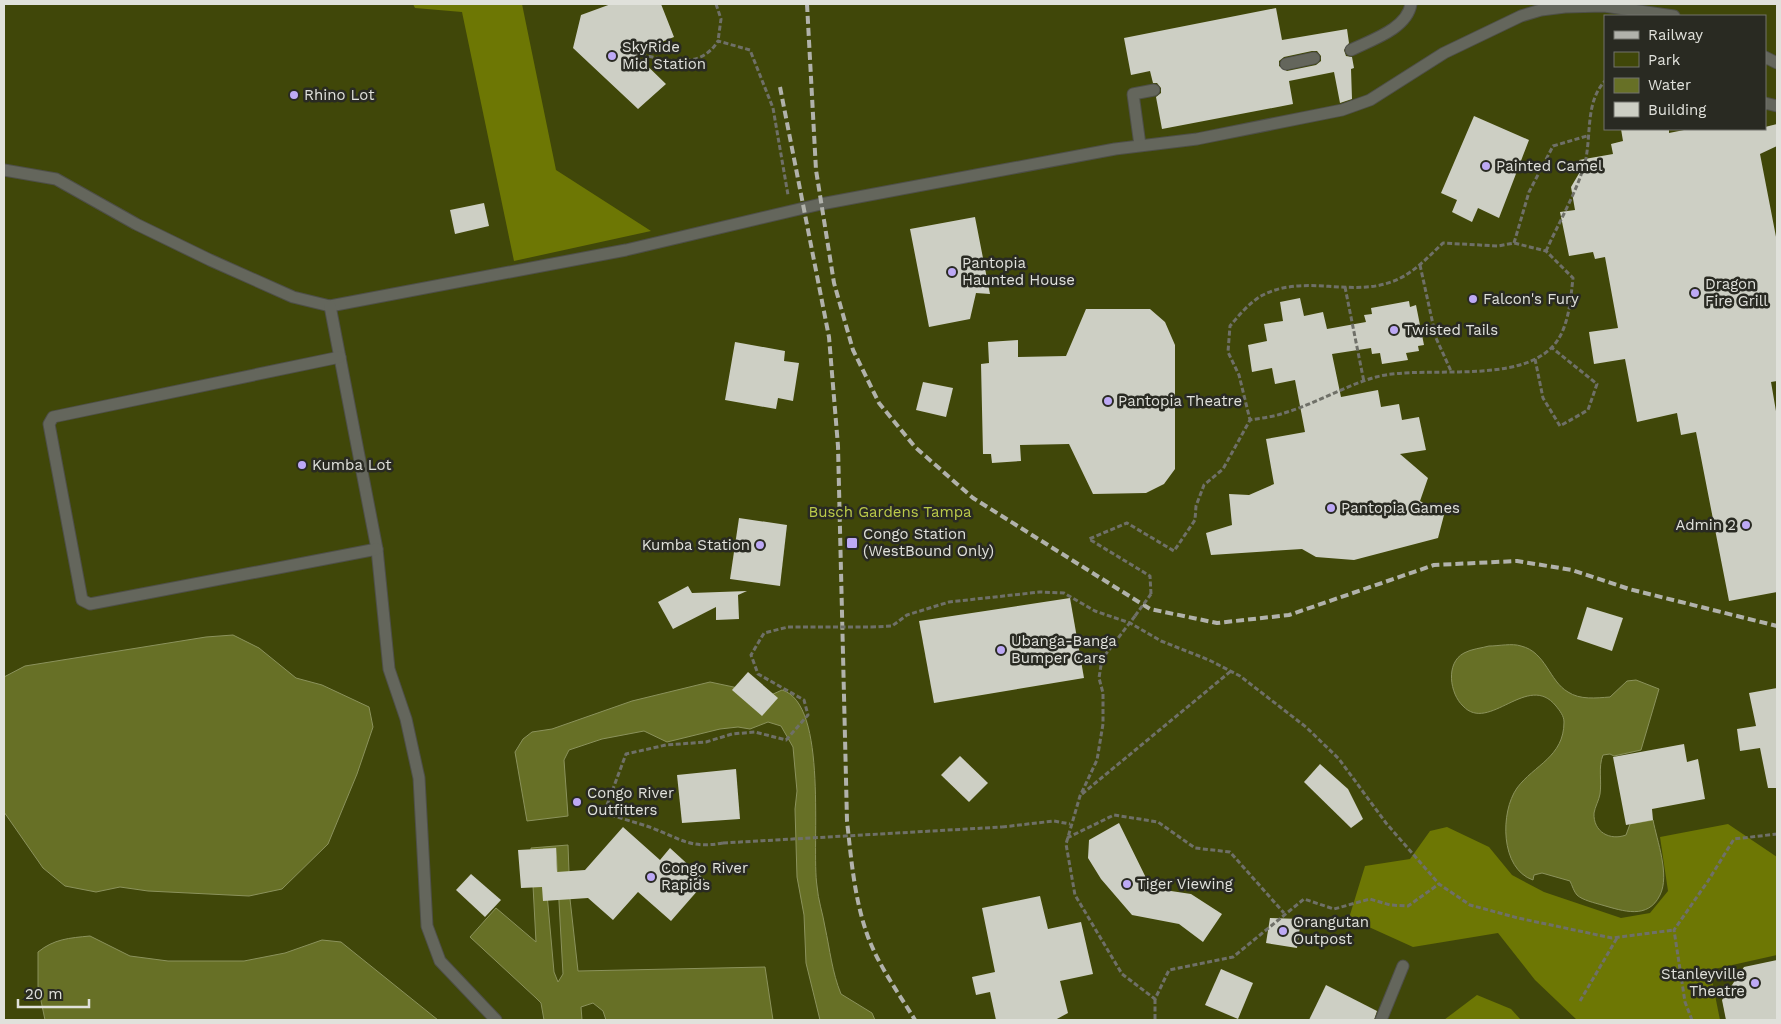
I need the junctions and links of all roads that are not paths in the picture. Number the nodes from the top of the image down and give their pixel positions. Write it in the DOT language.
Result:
graph roads {
  1 [pos="1411,4"];
  2 [pos="1667,15"];
  3 [pos="1351,50"];
  4 [pos="1314,58"];
  5 [pos="1286,64"];
  6 [pos="1154,90"];
  7 [pos="1140,145"];
  8 [pos="4,170"];
  9 [pos="330,306"];
  10 [pos="340,357"];
  11 [pos="377,549"];
  12 [pos="1403,966"];
  13 [pos="496,1020"];
  14 [pos="1381,1020"];
  1 -- 3 [label="lane"];
  2 -- 7 [label="lane"];
  4 -- 5 [label="lane"];
  6 -- 7 [label="lane"];
  7 -- 9 [label="lane"];
  8 -- 9 [label="lane"];
  9 -- 10 [label="lane"];
  10 -- 11 [label="lane"];
  10 -- 11 [label="lane"];
  11 -- 13 [label="lane"];
  12 -- 14 [label="lane"];
}
